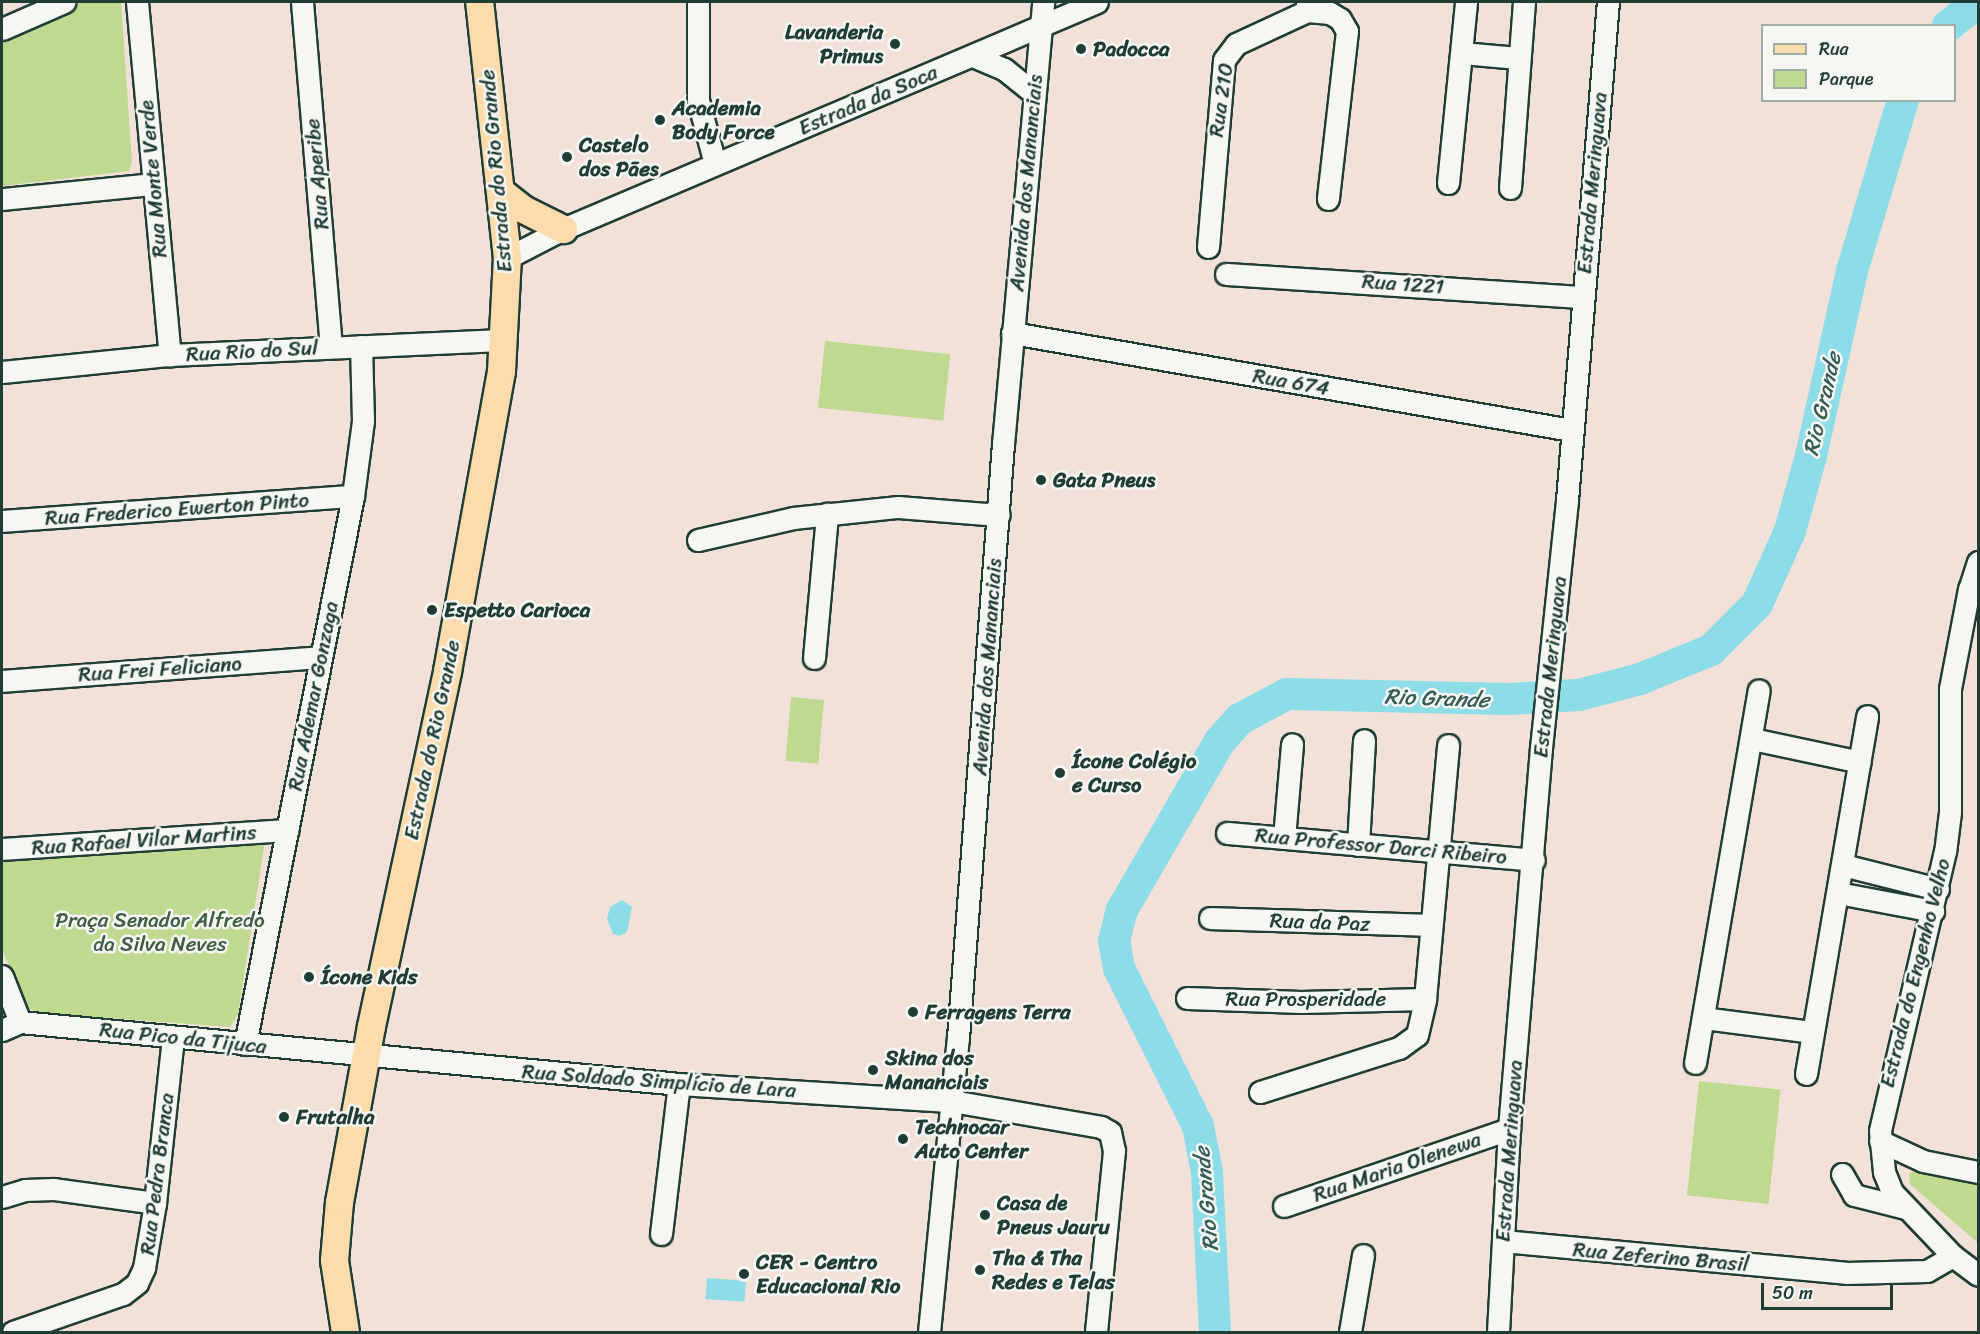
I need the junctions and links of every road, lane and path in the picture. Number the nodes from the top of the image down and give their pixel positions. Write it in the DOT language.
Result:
graph roads {
  1 [pos="64,2"];
  2 [pos="137,2"];
  3 [pos="302,2"];
  4 [pos="479,2"];
  5 [pos="698,2"];
  6 [pos="1043,2"];
  7 [pos="1097,2"];
  8 [pos="1466,2"];
  9 [pos="1524,2"];
  10 [pos="1608,2"];
  11 [pos="1307,6"];
  12 [pos="1041,26"];
  13 [pos="2,29"];
  14 [pos="1462,53"];
  15 [pos="973,56"];
  16 [pos="1518,58"];
  17 [pos="1034,93"];
  18 [pos="715,164"];
  19 [pos="1448,183"];
  20 [pos="153,184"];
  21 [pos="1510,188"];
  22 [pos="500,191"];
  23 [pos="2,199"];
  24 [pos="1328,199"];
  25 [pos="563,229"];
  26 [pos="1208,247"];
  27 [pos="507,258"];
  28 [pos="1226,274"];
  29 [pos="1581,297"];
  30 [pos="1012,333"];
  31 [pos="504,340"];
  32 [pos="331,346"];
  33 [pos="361,346"];
  34 [pos="170,356"];
  35 [pos="2,372"];
  36 [pos="1571,430"];
  37 [pos="353,496"];
  38 [pos="827,514"];
  39 [pos="999,515"];
  40 [pos="2,521"];
  41 [pos="698,540"];
  42 [pos="1978,562"];
  43 [pos="1969,636"];
  44 [pos="319,657"];
  45 [pos="814,658"];
  46 [pos="2,681"];
  47 [pos="1759,690"];
  48 [pos="1867,716"];
  49 [pos="1752,739"];
  50 [pos="1364,740"];
  51 [pos="1292,744"];
  52 [pos="1448,745"];
  53 [pos="1860,762"];
  54 [pos="287,830"];
  55 [pos="1227,833"];
  56 [pos="1284,838"];
  57 [pos="1358,845"];
  58 [pos="2,849"];
  59 [pos="1438,852"];
  60 [pos="1534,860"];
  61 [pos="1843,865"];
  62 [pos="1938,889"];
  63 [pos="1838,893"];
  64 [pos="1933,911"];
  65 [pos="1210,918"];
  66 [pos="1431,926"];
  67 [pos="2,976"];
  68 [pos="1187,998"];
  69 [pos="1425,999"];
  70 [pos="1703,1018"];
  71 [pos="11,1026"];
  72 [pos="1812,1032"];
  73 [pos="173,1037"];
  74 [pos="245,1044"];
  75 [pos="365,1057"];
  76 [pos="1695,1063"];
  77 [pos="1806,1074"];
  78 [pos="679,1084"];
  79 [pos="1260,1092"];
  80 [pos="952,1101"];
  81 [pos="1509,1129"];
  82 [pos="1880,1142"];
  83 [pos="1923,1161"];
  84 [pos="1884,1172"];
  85 [pos="1978,1172"];
  86 [pos="1842,1174"];
  87 [pos="2,1197"];
  88 [pos="155,1203"];
  89 [pos="1284,1206"];
  90 [pos="1905,1208"];
  91 [pos="661,1234"];
  92 [pos="1503,1241"];
  93 [pos="1363,1255"];
  94 [pos="1953,1256"];
  95 [pos="1927,1271"];
  96 [pos="1978,1275"];
  97 [pos="1978,1281"];
  98 [pos="13,1332"];
  99 [pos="345,1332"];
  100 [pos="929,1332"];
  101 [pos="1096,1332"];
  102 [pos="1350,1332"];
  103 [pos="1498,1332"];
  1 -- 13 [label="street"];
  2 -- 20 [label="street, Rua Monte Verde"];
  3 -- 32 [label="street, Rua Aperibe"];
  4 -- 22 [label="main road, Estrada do Rio Grande"];
  5 -- 18 [label="street"];
  6 -- 12 [label="street, Avenida dos Mananciais"];
  7 -- 12 [label="street, Estrada da Soca"];
  8 -- 14 [label="street"];
  9 -- 16 [label="street"];
  10 -- 29 [label="street, Estrada Meringuava"];
  11 -- 24 [label="street"];
  11 -- 26 [label="street, Rua 210"];
  12 -- 15 [label="street, Estrada da Soca"];
  12 -- 17 [label="street, Avenida dos Mananciais"];
  14 -- 16 [label="street"];
  14 -- 19 [label="street"];
  15 -- 17 [label="street"];
  15 -- 18 [label="street, Estrada da Soca"];
  16 -- 21 [label="street"];
  17 -- 30 [label="street, Avenida dos Mananciais"];
  18 -- 25 [label="street, Estrada da Soca"];
  20 -- 23 [label="street"];
  20 -- 34 [label="street, Rua Monte Verde"];
  22 -- 25 [label="main road"];
  22 -- 27 [label="main road, Estrada do Rio Grande"];
  25 -- 27 [label="street, Estrada da Soca"];
  27 -- 31 [label="main road, Estrada do Rio Grande"];
  28 -- 29 [label="street, Rua 1221"];
  29 -- 36 [label="street, Estrada Meringuava"];
  30 -- 36 [label="street, Rua 674"];
  30 -- 39 [label="street, Avenida dos Mananciais"];
  31 -- 33 [label="street, Rua Rio do Sul"];
  31 -- 75 [label="main road, Estrada do Rio Grande"];
  32 -- 33 [label="street, Rua Rio do Sul"];
  32 -- 34 [label="street, Rua Rio do Sul"];
  33 -- 37 [label="street, Rua Ademar Gonzaga"];
  34 -- 35 [label="street, Rua Rio do Sul"];
  36 -- 60 [label="street, Estrada Meringuava"];
  37 -- 40 [label="street, Rua Frederico Ewerton Pinto"];
  37 -- 44 [label="street, Rua Ademar Gonzaga"];
  38 -- 39 [label="street"];
  38 -- 41 [label="street"];
  38 -- 45 [label="street"];
  39 -- 80 [label="street, Avenida dos Mananciais"];
  42 -- 43 [label="street, Estrada do Engenho Velho"];
  43 -- 62 [label="street, Estrada do Engenho Velho"];
  44 -- 46 [label="street, Rua Frei Feliciano"];
  44 -- 54 [label="street, Rua Ademar Gonzaga"];
  47 -- 49 [label="street"];
  48 -- 53 [label="street"];
  49 -- 53 [label="street"];
  49 -- 70 [label="street"];
  50 -- 57 [label="street"];
  51 -- 56 [label="street"];
  52 -- 59 [label="street"];
  53 -- 61 [label="street"];
  54 -- 58 [label="street, Rua Rafael Vilar Martins"];
  54 -- 74 [label="street, Rua Ademar Gonzaga"];
  55 -- 56 [label="street, Rua Professor Darci Ribeiro"];
  56 -- 57 [label="street, Rua Professor Darci Ribeiro"];
  57 -- 59 [label="street, Rua Professor Darci Ribeiro"];
  59 -- 60 [label="street, Rua Professor Darci Ribeiro"];
  59 -- 66 [label="street"];
  60 -- 81 [label="street, Estrada Meringuava"];
  61 -- 62 [label="street"];
  61 -- 63 [label="street"];
  62 -- 64 [label="street, Estrada do Engenho Velho"];
  63 -- 64 [label="street"];
  63 -- 72 [label="street"];
  64 -- 82 [label="street, Estrada do Engenho Velho"];
  65 -- 66 [label="street, Rua da Paz"];
  66 -- 69 [label="street"];
  67 -- 71 [label="street"];
  68 -- 69 [label="street, Rua Prosperidade"];
  69 -- 79 [label="street"];
  70 -- 72 [label="street"];
  70 -- 76 [label="street"];
  71 -- 73 [label="street, Rua Pico da Tijuca"];
  72 -- 77 [label="street"];
  73 -- 74 [label="street, Rua Pico da Tijuca"];
  73 -- 88 [label="street, Rua Pedra Branca"];
  74 -- 75 [label="street, Rua Pico da Tijuca"];
  75 -- 78 [label="street, Rua Soldado Simplício de Lara"];
  75 -- 99 [label="main road, Estrada do Rio Grande"];
  78 -- 80 [label="street, Rua Soldado Simplício de Lara"];
  78 -- 91 [label="street"];
  80 -- 100 [label="street, Avenida dos Mananciais"];
  80 -- 101 [label="street, Rua Soldado Simplício de Lara"];
  81 -- 89 [label="street, Rua Maria Olenewa"];
  81 -- 92 [label="street, Estrada Meringuava"];
  82 -- 83 [label="street"];
  82 -- 84 [label="street, Estrada do Engenho Velho"];
  83 -- 84 [label="street"];
  83 -- 85 [label="street"];
  84 -- 90 [label="street, Estrada do Engenho Velho"];
  86 -- 90 [label="street"];
  87 -- 88 [label="street"];
  88 -- 98 [label="street, Rua Pedra Branca"];
  90 -- 94 [label="street, Estrada do Engenho Velho"];
  92 -- 95 [label="street, Rua Zeferino Brasil"];
  92 -- 103 [label="street, Estrada Meringuava"];
  93 -- 102 [label="street"];
  94 -- 95 [label="street, Rua Zeferino Brasil"];
  94 -- 96 [label="street, Estrada do Engenho Velho"];
  95 -- 97 [label="street, Rua Zeferino Brasil"];
}
